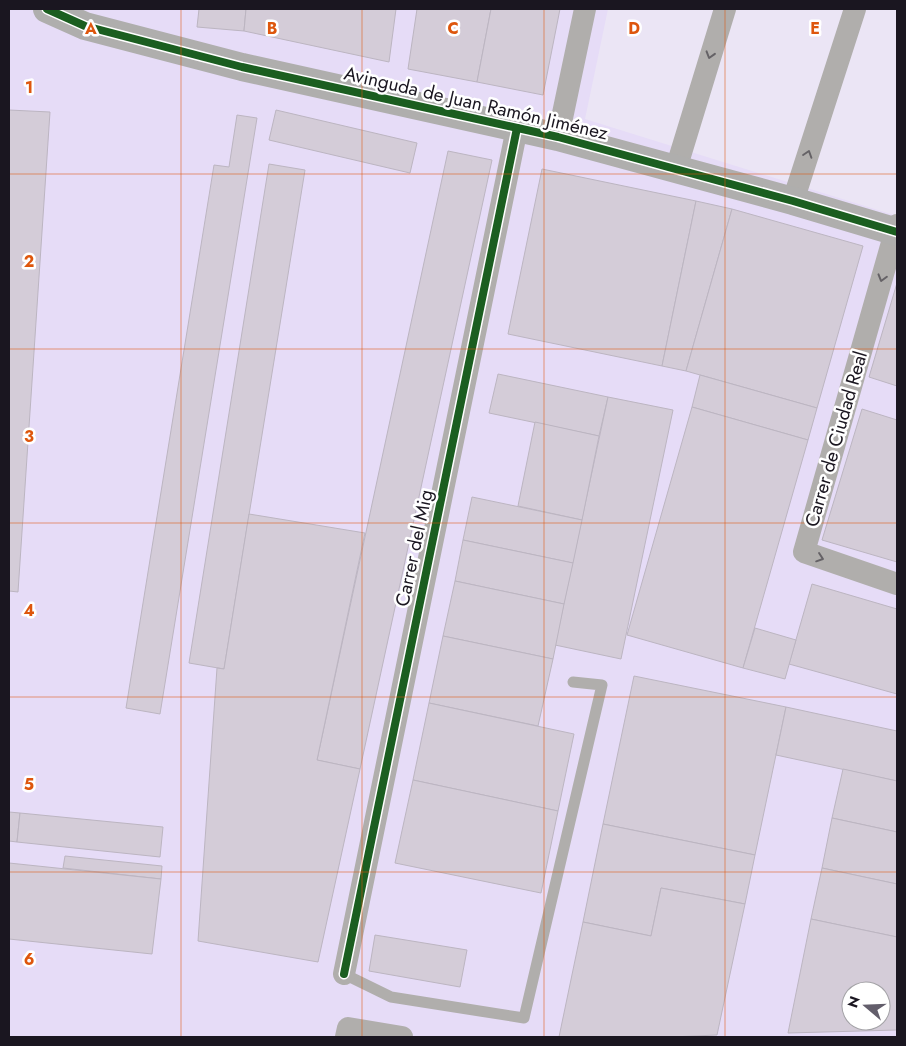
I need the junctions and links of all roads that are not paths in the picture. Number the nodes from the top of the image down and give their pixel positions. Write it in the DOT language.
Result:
graph roads {
  1 [pos="47,9"];
  2 [pos="586,9"];
  3 [pos="725,9"];
  4 [pos="855,9"];
  5 [pos="517,128"];
  6 [pos="558,137"];
  7 [pos="676,169"];
  8 [pos="793,201"];
  9 [pos="896,229"];
  10 [pos="897,584"];
  11 [pos="572,682"];
  12 [pos="344,974"];
  13 [pos="347,1033"];
  14 [pos="402,1037"];
  1 -- 5 [label="street, Avinguda de Juan Ramón Jiménez"];
  2 -- 6 [label="street"];
  3 -- 7 [label="street, one-way"];
  8 -- 4 [label="street, one-way"];
  5 -- 6 [label="street, Avinguda de Juan Ramón Jiménez"];
  5 -- 12 [label="street, Carrer del Mig"];
  6 -- 7 [label="street, Avinguda de Juan Ramón Jiménez"];
  7 -- 8 [label="street, Avinguda de Juan Ramón Jiménez"];
  8 -- 9 [label="street, Avinguda de Juan Ramón Jiménez"];
  9 -- 10 [label="street, Carrer de Ciudad Real, one-way"];
  11 -- 12 [label="lane"];
  13 -- 14 [label="street"];
}
